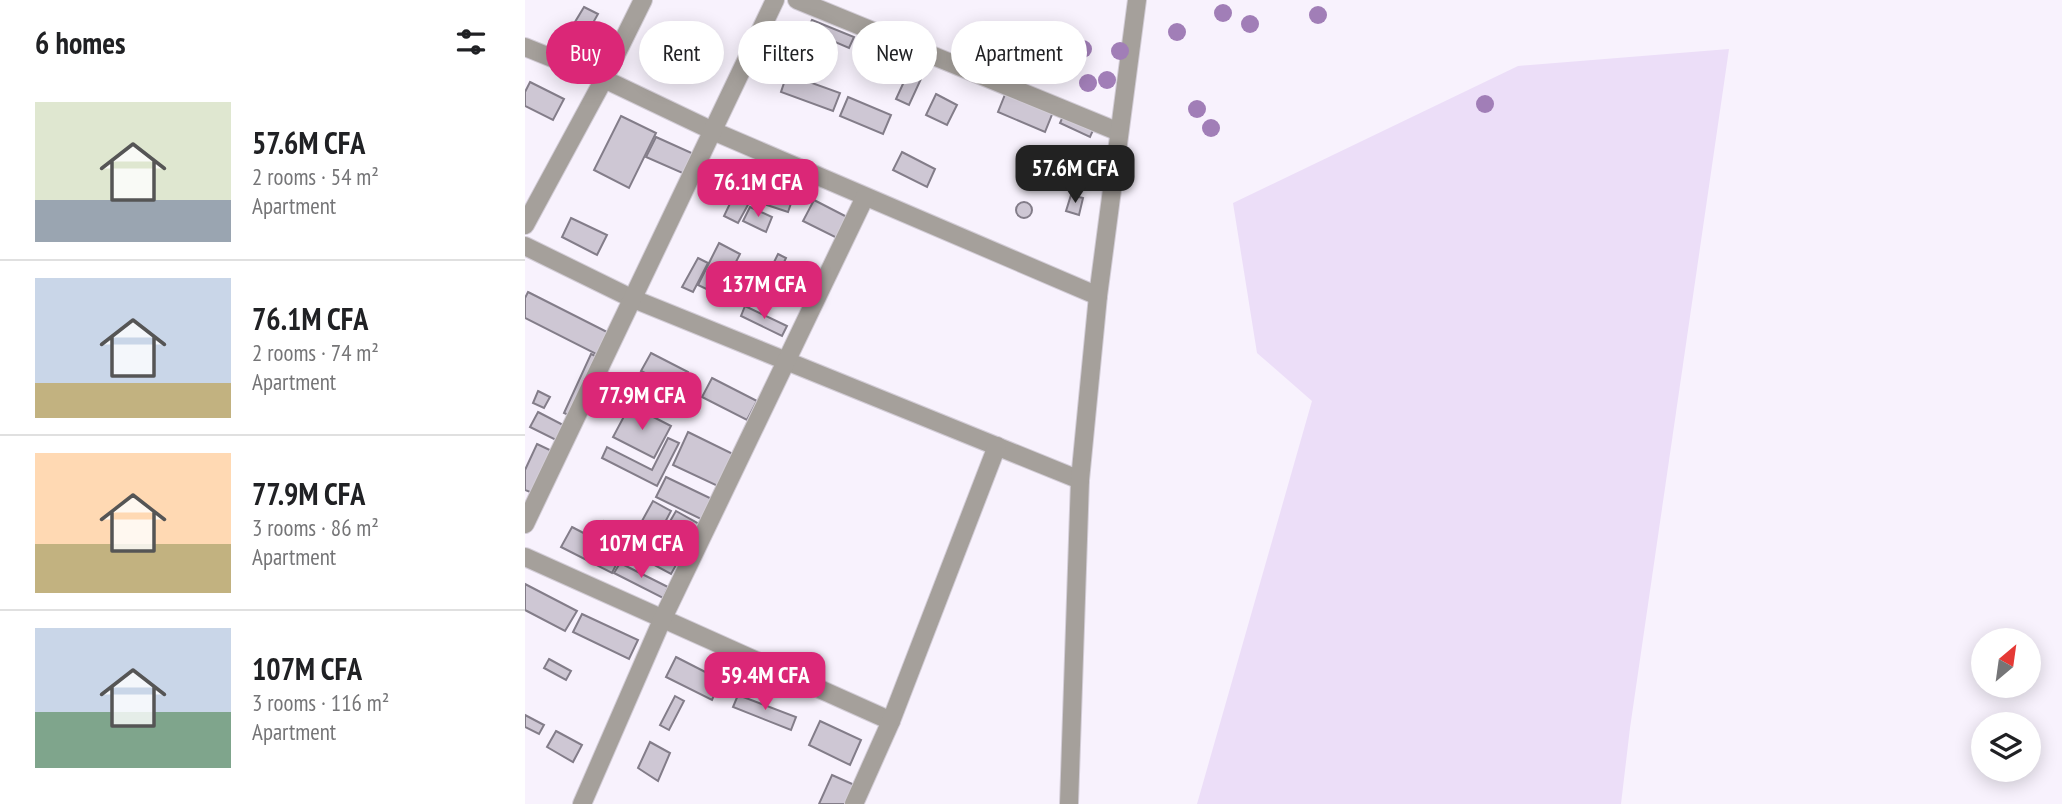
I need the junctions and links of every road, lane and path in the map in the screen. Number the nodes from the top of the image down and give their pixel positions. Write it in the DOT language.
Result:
graph roads {
  1 [pos="642,0"];
  2 [pos="775,0"];
  3 [pos="797,0"];
  4 [pos="1137,0"];
  5 [pos="625,35"];
  6 [pos="525,47"];
  7 [pos="546,56"];
  8 [pos="601,84"];
  9 [pos="614,84"];
  10 [pos="713,131"];
  11 [pos="1119,132"];
  12 [pos="866,197"];
  13 [pos="525,225"];
  14 [pos="525,246"];
  15 [pos="1098,296"];
  16 [pos="631,298"];
  17 [pos="786,360"];
  18 [pos="997,446"];
  19 [pos="1080,480"];
  20 [pos="525,524"];
  21 [pos="525,557"];
  22 [pos="662,620"];
  23 [pos="891,721"];
  24 [pos="582,804"];
  25 [pos="854,804"];
  26 [pos="1069,804"];
  1 -- 5 [label="street"];
  2 -- 10 [label="street"];
  3 -- 11 [label="street"];
  4 -- 11 [label="street"];
  6 -- 7 [label="street"];
  8 -- 13 [label="street"];
  9 -- 10 [label="street"];
  10 -- 12 [label="street"];
  10 -- 16 [label="street"];
  11 -- 15 [label="street"];
  12 -- 15 [label="street"];
  12 -- 17 [label="street"];
  14 -- 16 [label="street"];
  15 -- 19 [label="street"];
  16 -- 17 [label="street"];
  16 -- 20 [label="street"];
  17 -- 18 [label="street"];
  17 -- 22 [label="street"];
  18 -- 19 [label="street"];
  18 -- 23 [label="street"];
  19 -- 26 [label="street"];
  21 -- 22 [label="street"];
  22 -- 23 [label="street"];
  22 -- 24 [label="street"];
  23 -- 25 [label="street"];
}
